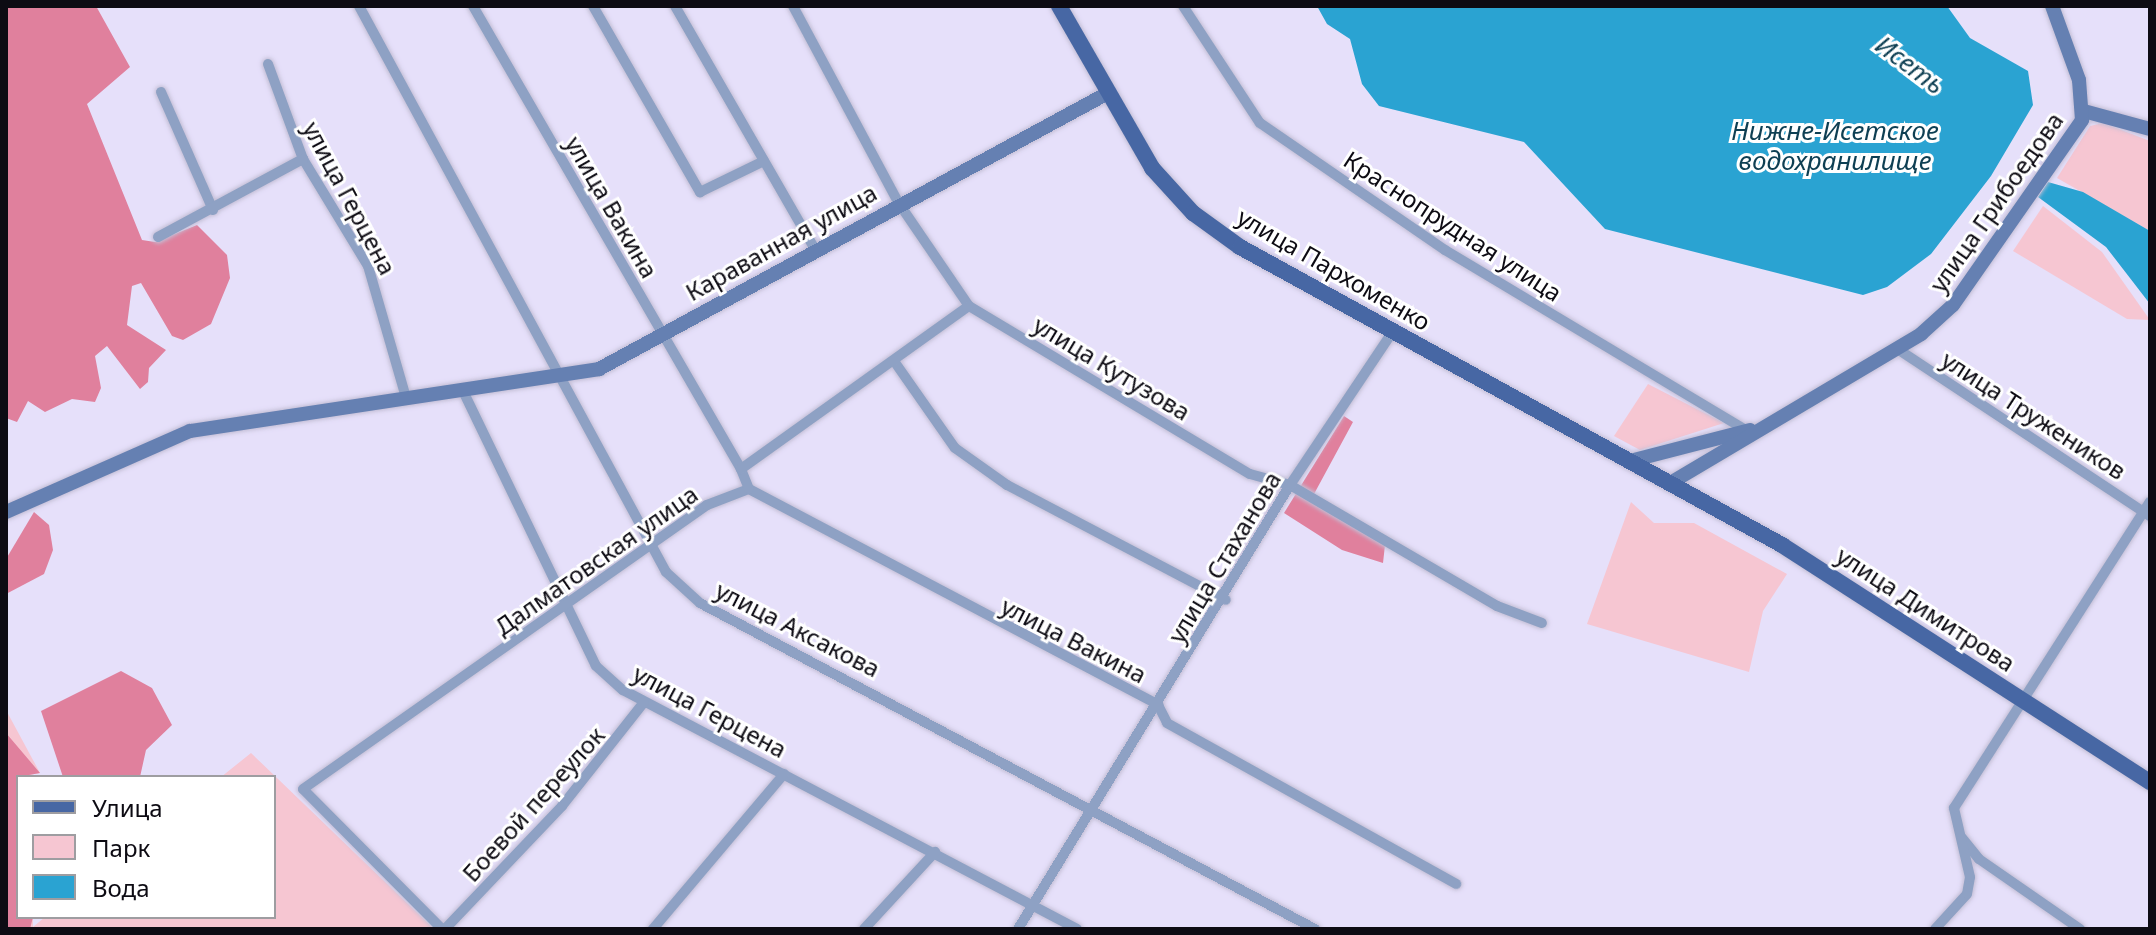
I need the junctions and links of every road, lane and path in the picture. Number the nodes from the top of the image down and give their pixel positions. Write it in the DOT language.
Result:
graph roads {
  1 [pos="359,6"];
  2 [pos="473,6"];
  3 [pos="593,6"];
  4 [pos="675,6"];
  5 [pos="793,6"];
  6 [pos="1059,6"];
  7 [pos="1183,6"];
  8 [pos="2052,6"];
  9 [pos="268,64"];
  10 [pos="161,92"];
  11 [pos="1108,93"];
  12 [pos="2084,111"];
  13 [pos="2150,129"];
  14 [pos="303,159"];
  15 [pos="764,161"];
  16 [pos="898,202"];
  17 [pos="213,210"];
  18 [pos="158,237"];
  19 [pos="814,248"];
  20 [pos="969,306"];
  21 [pos="1393,331"];
  22 [pos="661,333"];
  23 [pos="1896,348"];
  24 [pos="894,361"];
  25 [pos="561,379"];
  26 [pos="464,393"];
  27 [pos="406,398"];
  28 [pos="1766,426"];
  29 [pos="1747,431"];
  30 [pos="1630,461"];
  31 [pos="741,469"];
  32 [pos="1672,482"];
  33 [pos="1290,485"];
  34 [pos="749,489"];
  35 [pos="2147,510"];
  36 [pos="6,512"];
  37 [pos="652,543"];
  38 [pos="1226,600"];
  39 [pos="565,604"];
  40 [pos="1542,623"];
  41 [pos="644,702"];
  42 [pos="2025,702"];
  43 [pos="1158,705"];
  44 [pos="784,774"];
  45 [pos="2150,782"];
  46 [pos="1094,806"];
  47 [pos="1961,837"];
  48 [pos="935,852"];
  49 [pos="1456,884"];
  50 [pos="1032,905"];
  51 [pos="444,929"];
  52 [pos="653,929"];
  53 [pos="864,929"];
  54 [pos="1018,929"];
  55 [pos="1077,929"];
  56 [pos="1315,929"];
  57 [pos="1935,929"];
  58 [pos="2080,929"];
  1 -- 25 [label="street, улица Аксакова"];
  2 -- 22 [label="street, улица Вакина"];
  3 -- 15 [label="street"];
  4 -- 15 [label="street"];
  5 -- 16 [label="street, улица Кутузова"];
  6 -- 11 [label="main road, улица Пархоменко"];
  7 -- 29 [label="street, Краснопрудная улица"];
  8 -- 12 [label="street, улица Грибоедова"];
  9 -- 14 [label="street, улица Герцена"];
  10 -- 17 [label="street"];
  11 -- 16 [label="street, Караванная улица"];
  11 -- 21 [label="main road, улица Пархоменко"];
  12 -- 13 [label="street"];
  12 -- 23 [label="street, улица Грибоедова"];
  14 -- 17 [label="street"];
  14 -- 27 [label="street, улица Герцена"];
  15 -- 19 [label="street"];
  16 -- 19 [label="street, Караванная улица"];
  16 -- 20 [label="street, улица Кутузова"];
  17 -- 18 [label="street"];
  19 -- 22 [label="street, Караванная улица"];
  20 -- 24 [label="street"];
  20 -- 33 [label="street, улица Кутузова"];
  21 -- 30 [label="main road, улица Пархоменко"];
  21 -- 33 [label="street, улица Стаханова"];
  22 -- 25 [label="street, Караванная улица"];
  22 -- 31 [label="street, улица Вакина"];
  23 -- 28 [label="street, улица Грибоедова"];
  23 -- 35 [label="street, улица Тружеников"];
  24 -- 31 [label="street"];
  24 -- 38 [label="street"];
  25 -- 26 [label="street, Караванная улица"];
  25 -- 37 [label="street, улица Аксакова"];
  26 -- 27 [label="street, Караванная улица"];
  26 -- 39 [label="street, улица Герцена"];
  27 -- 36 [label="street, Караванная улица"];
  28 -- 29 [label="street, улица Грибоедова"];
  28 -- 32 [label="street, улица Грибоедова"];
  29 -- 30 [label="street, улица Грибоедова"];
  30 -- 32 [label="main road, улица Пархоменко"];
  31 -- 34 [label="street"];
  32 -- 42 [label="main road, улица Димитрова"];
  33 -- 38 [label="street, улица Стаханова"];
  33 -- 40 [label="street, улица Кутузова"];
  34 -- 37 [label="street, Далматовская улица"];
  34 -- 43 [label="street, улица Вакина"];
  35 -- 42 [label="street"];
  37 -- 39 [label="street, Далматовская улица"];
  37 -- 46 [label="street, улица Аксакова"];
  38 -- 43 [label="street, улица Стаханова"];
  39 -- 41 [label="street, улица Герцена"];
  39 -- 51 [label="street, Далматовская улица"];
  41 -- 44 [label="street, улица Герцена"];
  41 -- 51 [label="street, Боевой переулок"];
  42 -- 45 [label="main road, улица Димитрова"];
  42 -- 47 [label="street"];
  43 -- 46 [label="street, улица Стаханова"];
  43 -- 49 [label="street, улица Вакина"];
  44 -- 48 [label="street, улица Герцена"];
  44 -- 52 [label="street"];
  46 -- 50 [label="street, улица Стаханова"];
  46 -- 56 [label="street, улица Аксакова"];
  47 -- 57 [label="street"];
  47 -- 58 [label="street"];
  48 -- 50 [label="street, улица Герцена"];
  48 -- 53 [label="street"];
  50 -- 54 [label="street, улица Стаханова"];
  50 -- 55 [label="street, улица Герцена"];
}
